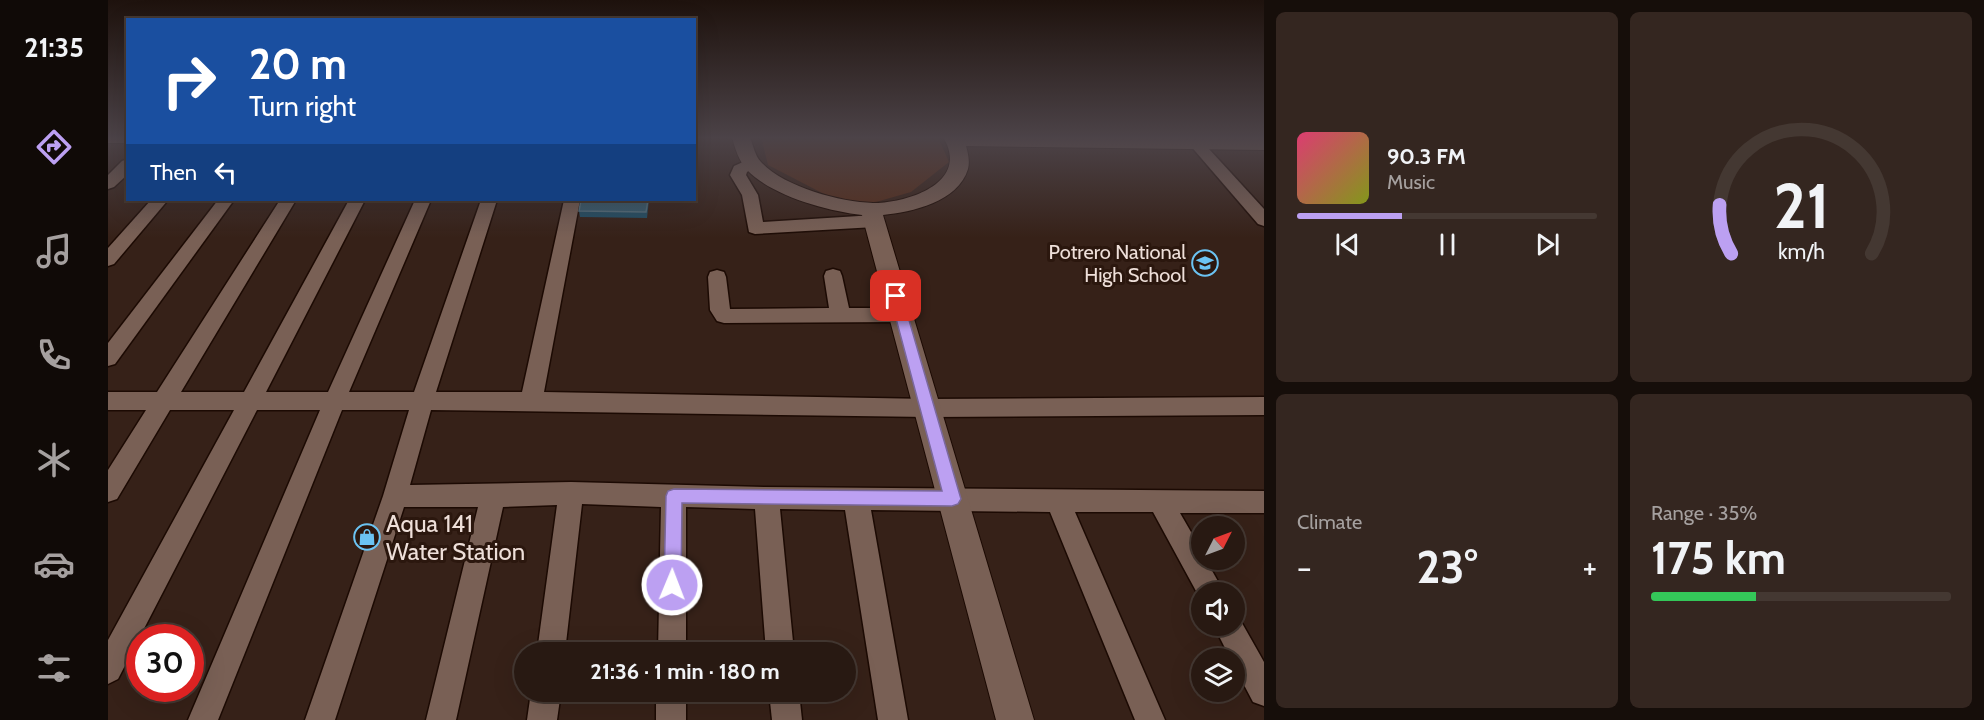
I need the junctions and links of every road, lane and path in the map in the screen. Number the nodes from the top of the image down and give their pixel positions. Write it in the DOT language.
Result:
graph roads {
  1 [pos="121,171"];
  2 [pos="739,171"];
  3 [pos="762,171"];
  4 [pos="957,171"];
  5 [pos="1220,171"];
  6 [pos="108,184"];
  7 [pos="159,201"];
  8 [pos="225,201"];
  9 [pos="287,201"];
  10 [pos="356,201"];
  11 [pos="423,201"];
  12 [pos="489,201"];
  13 [pos="572,201"];
  14 [pos="873,215"];
  15 [pos="1264,220"];
  16 [pos="108,260"];
  17 [pos="834,276"];
  18 [pos="717,277"];
  19 [pos="840,315"];
  20 [pos="901,315"];
  21 [pos="108,357"];
  22 [pos="108,400"];
  23 [pos="165,400"];
  24 [pos="250,400"];
  25 [pos="335,400"];
  26 [pos="531,401"];
  27 [pos="422,402"];
  28 [pos="1264,406"];
  29 [pos="929,408"];
  30 [pos="108,491"];
  31 [pos="571,493"];
  32 [pos="395,496"];
  33 [pos="493,496"];
  34 [pos="674,496"];
  35 [pos="765,498"];
  36 [pos="856,498"];
  37 [pos="952,499"];
  38 [pos="1058,500"];
  39 [pos="1159,500"];
  40 [pos="1263,505"];
  41 [pos="1204,582"];
  42 [pos="1234,636"];
  43 [pos="552,642"];
  44 [pos="672,642"];
  45 [pos="779,642"];
  46 [pos="108,669"];
  47 [pos="1264,691"];
  48 [pos="545,702"];
  49 [pos="671,702"];
  50 [pos="785,702"];
  51 [pos="203,720"];
  52 [pos="320,720"];
  53 [pos="441,720"];
  54 [pos="542,720"];
  55 [pos="671,720"];
  56 [pos="787,720"];
  57 [pos="893,720"];
  58 [pos="1015,720"];
  59 [pos="1150,720"];
  1 -- 6 [label="street"];
  2 -- 14 [label="street"];
  3 -- 14 [label="street"];
  4 -- 14 [label="street"];
  5 -- 15 [label="street"];
  7 -- 16 [label="street"];
  8 -- 21 [label="street"];
  9 -- 23 [label="street"];
  10 -- 24 [label="street"];
  11 -- 25 [label="street"];
  12 -- 27 [label="street"];
  13 -- 26 [label="street"];
  14 -- 20 [label="street"];
  17 -- 19 [label="street"];
  18 -- 19 [label="street"];
  19 -- 20 [label="street"];
  20 -- 29 [label="street"];
  22 -- 23 [label="street"];
  23 -- 24 [label="street"];
  23 -- 30 [label="street"];
  24 -- 25 [label="street"];
  24 -- 46 [label="street"];
  25 -- 27 [label="street"];
  25 -- 51 [label="street"];
  26 -- 27 [label="street"];
  26 -- 29 [label="street"];
  27 -- 32 [label="street"];
  28 -- 29 [label="street"];
  29 -- 37 [label="street"];
  31 -- 33 [label="street"];
  31 -- 34 [label="street"];
  31 -- 43 [label="street"];
  32 -- 33 [label="street"];
  32 -- 52 [label="street"];
  33 -- 53 [label="street"];
  34 -- 35 [label="street"];
  34 -- 44 [label="street"];
  35 -- 36 [label="street"];
  35 -- 45 [label="street"];
  36 -- 37 [label="street"];
  36 -- 57 [label="street"];
  37 -- 38 [label="street"];
  37 -- 58 [label="street"];
  38 -- 39 [label="street"];
  38 -- 59 [label="street"];
  39 -- 40 [label="street"];
  39 -- 41 [label="street"];
  42 -- 47 [label="street"];
  48 -- 54 [label="street"];
  49 -- 55 [label="street"];
  50 -- 56 [label="street"];
}
